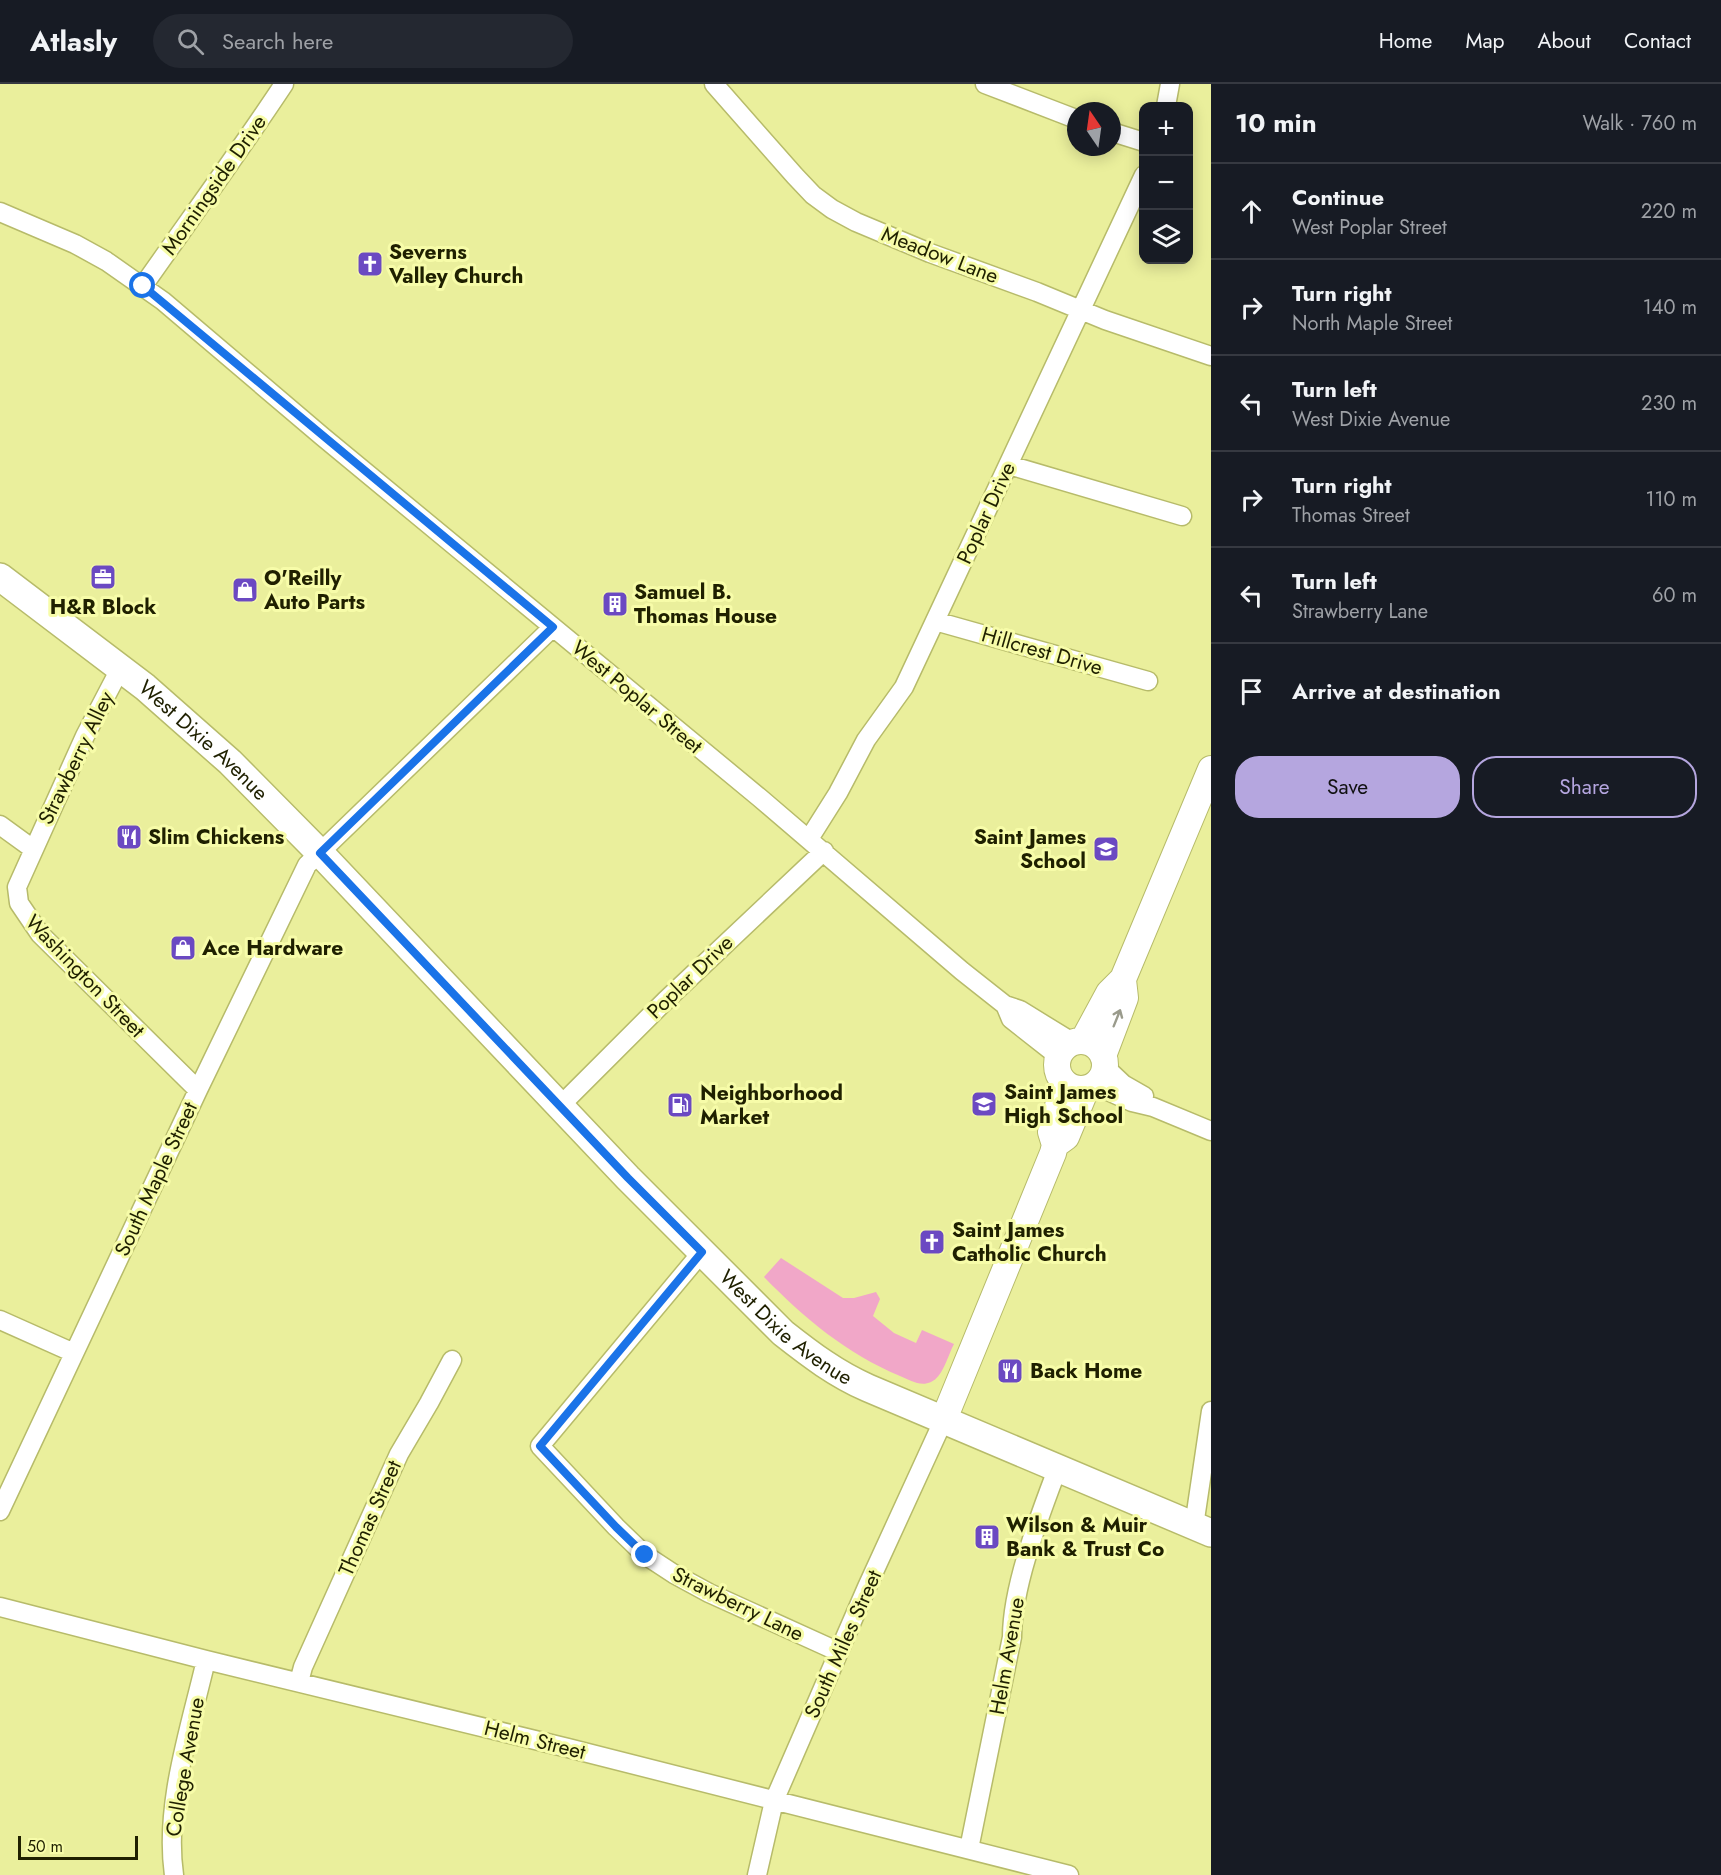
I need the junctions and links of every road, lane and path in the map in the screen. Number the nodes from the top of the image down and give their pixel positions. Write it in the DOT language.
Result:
graph roads {
  1 [pos="284,84"];
  2 [pos="714,84"];
  3 [pos="985,84"];
  4 [pos="1170,84"];
  5 [pos="1167,102"];
  6 [pos="1067,116"];
  7 [pos="1121,135"];
  8 [pos="1139,141"];
  9 [pos="1139,184"];
  10 [pos="0,212"];
  11 [pos="143,286"];
  12 [pos="1081,309"];
  13 [pos="1211,356"];
  14 [pos="1009,465"];
  15 [pos="1182,516"];
  16 [pos="0,578"];
  17 [pos="936,621"];
  18 [pos="553,627"];
  19 [pos="121,668"];
  20 [pos="1148,681"];
  21 [pos="1211,769"];
  22 [pos="0,825"];
  23 [pos="809,839"];
  24 [pos="33,849"];
  25 [pos="824,851"];
  26 [pos="320,853"];
  27 [pos="1123,979"];
  28 [pos="1071,1046"];
  29 [pos="1091,1076"];
  30 [pos="198,1090"];
  31 [pos="560,1106"];
  32 [pos="1211,1131"];
  33 [pos="702,1252"];
  34 [pos="0,1320"];
  35 [pos="74,1353"];
  36 [pos="452,1360"];
  37 [pos="1211,1411"];
  38 [pos="944,1419"];
  39 [pos="1058,1467"];
  40 [pos="0,1511"];
  41 [pos="1202,1529"];
  42 [pos="0,1607"];
  43 [pos="839,1652"];
  44 [pos="206,1660"];
  45 [pos="299,1682"];
  46 [pos="774,1801"];
  47 [pos="969,1849"];
  48 [pos="1045,1872"];
  49 [pos="174,1875"];
  50 [pos="757,1875"];
  51 [pos="1068,1875"];
  1 -- 11 [label="street, Morningside Drive"];
  2 -- 12 [label="street, Meadow Lane"];
  3 -- 6 [label="street"];
  4 -- 5 [label="street"];
  7 -- 8 [label="street"];
  9 -- 12 [label="street, Poplar Drive"];
  10 -- 11 [label="street, West Poplar Street"];
  11 -- 18 [label="street, West Poplar Street"];
  12 -- 13 [label="street, Meadow Lane"];
  12 -- 14 [label="street, Poplar Drive"];
  14 -- 15 [label="street"];
  14 -- 17 [label="street, Poplar Drive"];
  16 -- 19 [label="main road, West Dixie Avenue"];
  17 -- 20 [label="street, Hillcrest Drive"];
  17 -- 23 [label="street, Poplar Drive"];
  18 -- 23 [label="street, West Poplar Street"];
  18 -- 26 [label="street, South Maple Street"];
  19 -- 24 [label="street, Strawberry Alley"];
  19 -- 26 [label="main road, West Dixie Avenue"];
  21 -- 27 [label="main road"];
  22 -- 24 [label="street"];
  23 -- 25 [label="street, West Poplar Street"];
  24 -- 30 [label="street, Washington Street"];
  25 -- 28 [label="street, West Poplar Street"];
  25 -- 31 [label="street, Poplar Drive"];
  26 -- 30 [label="street, South Maple Street"];
  26 -- 31 [label="main road, West Dixie Avenue"];
  27 -- 28 [label="main road"];
  29 -- 27 [label="main road, one-way"];
  28 -- 29 [label="main road"];
  28 -- 29 [label="main road"];
  29 -- 32 [label="street"];
  29 -- 38 [label="main road"];
  30 -- 35 [label="street, South Maple Street"];
  31 -- 33 [label="main road, West Dixie Avenue"];
  33 -- 38 [label="main road, West Dixie Avenue"];
  33 -- 43 [label="street, Strawberry Lane"];
  34 -- 35 [label="street"];
  35 -- 40 [label="street, South Maple Street"];
  36 -- 45 [label="street, Thomas Street"];
  37 -- 41 [label="street"];
  38 -- 39 [label="main road, West Dixie Avenue"];
  38 -- 43 [label="street, South Miles Street"];
  39 -- 41 [label="main road, West Dixie Avenue"];
  39 -- 47 [label="street, Helm Avenue"];
  42 -- 44 [label="street, Helm Street"];
  43 -- 46 [label="street, South Miles Street"];
  44 -- 45 [label="street, Helm Street"];
  44 -- 49 [label="street, College Avenue"];
  45 -- 46 [label="street, Helm Street"];
  46 -- 47 [label="street, Helm Street"];
  46 -- 50 [label="street, South Miles Street"];
  47 -- 48 [label="street, Helm Street"];
  48 -- 51 [label="street, Helm Street"];
}
